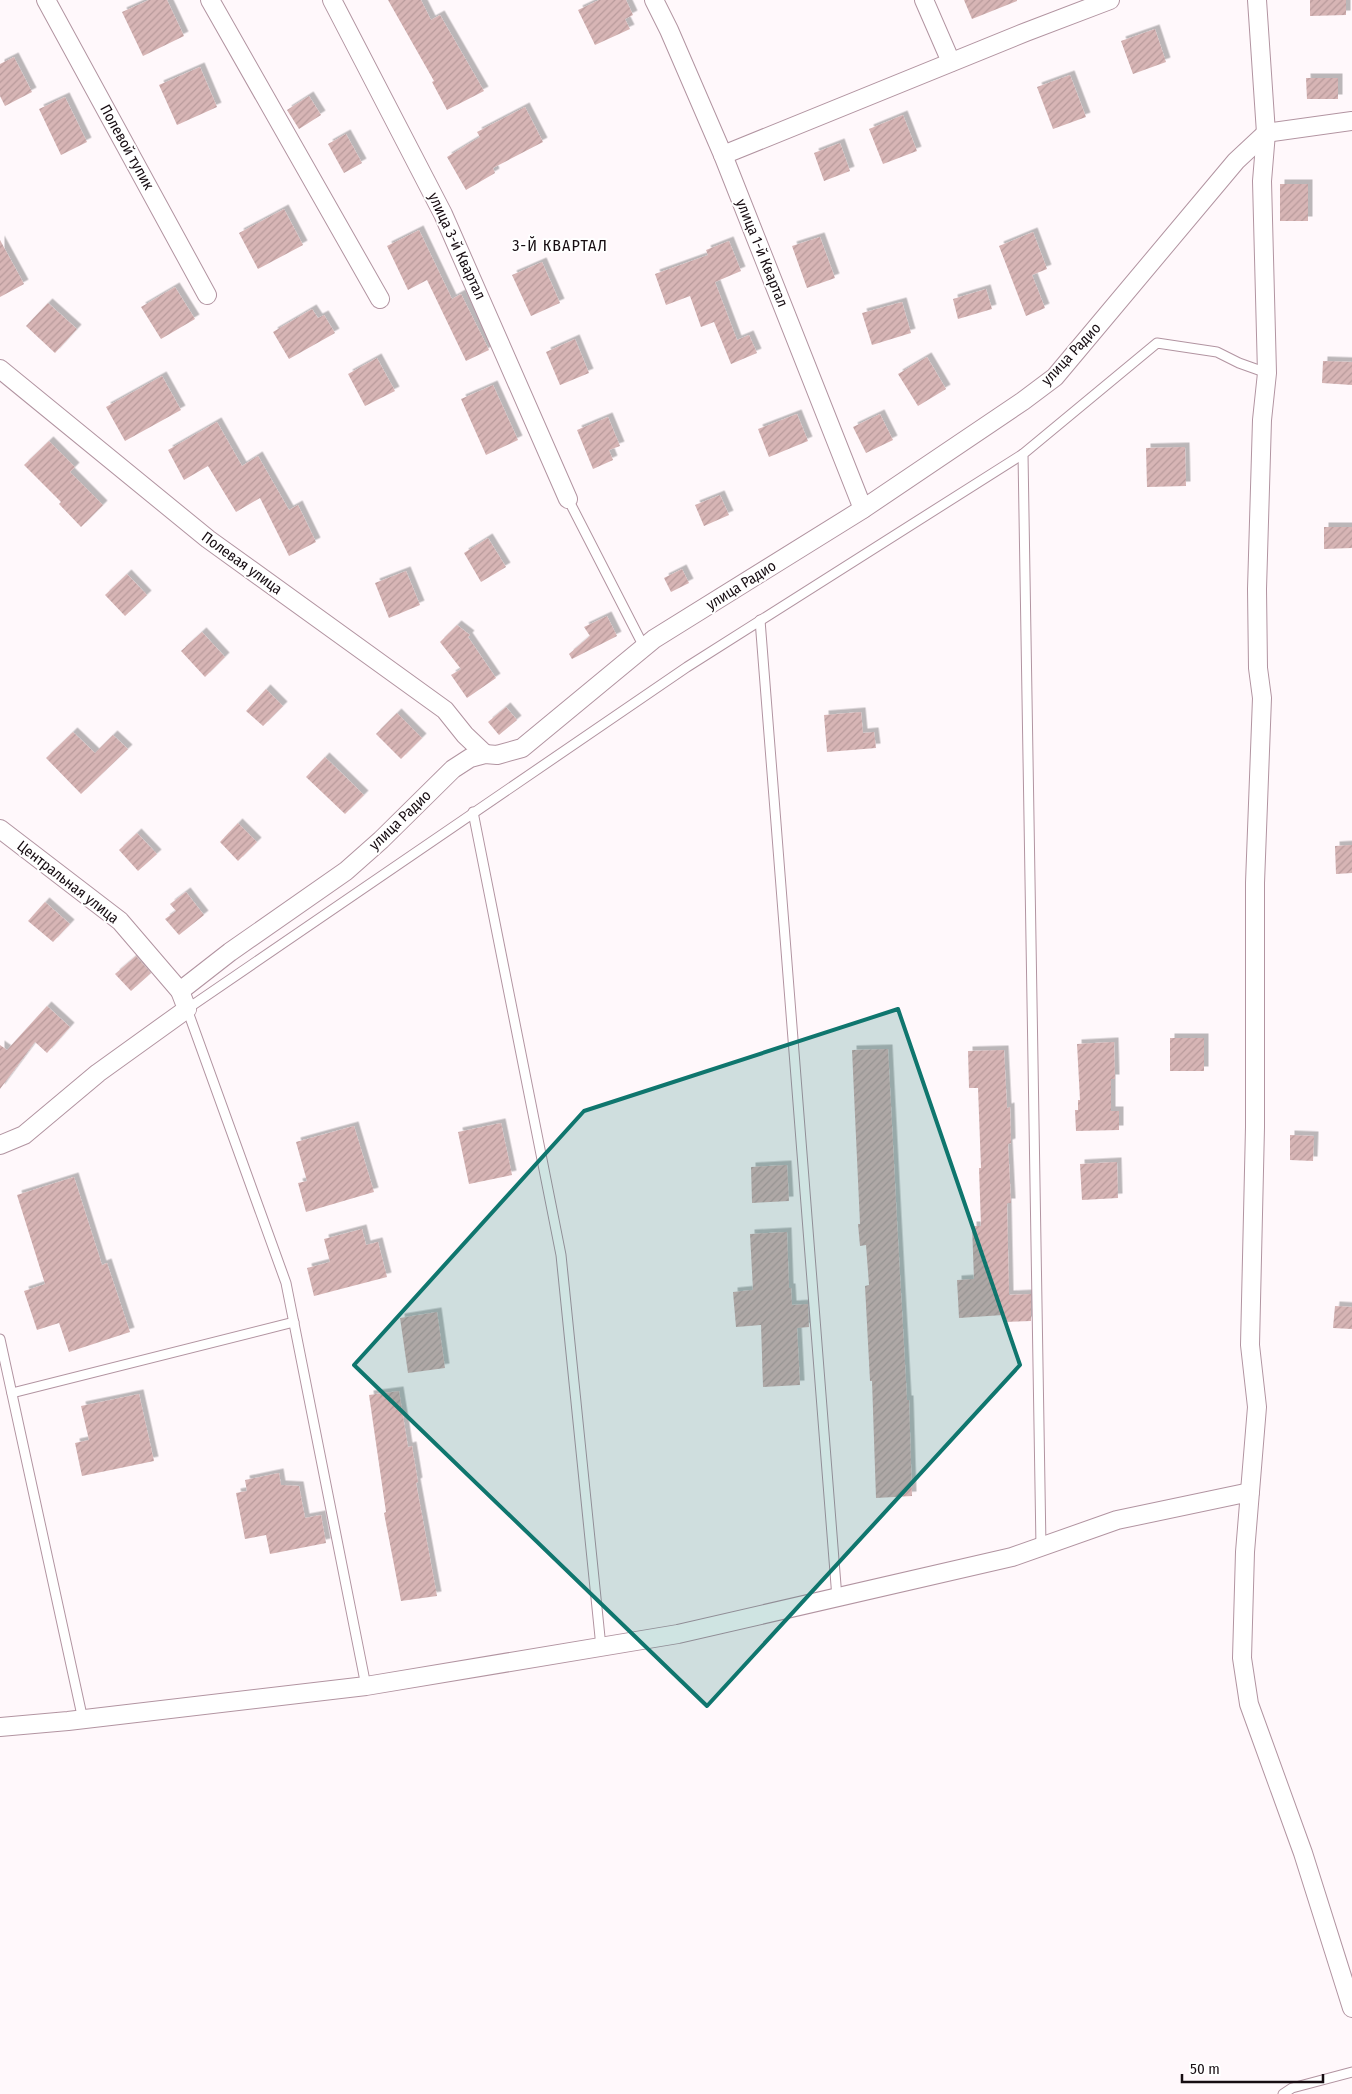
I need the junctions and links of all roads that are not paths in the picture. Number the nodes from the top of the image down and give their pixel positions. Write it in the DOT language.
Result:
graph roads {
  1 [pos="46,0"];
  2 [pos="210,0"];
  3 [pos="332,0"];
  4 [pos="654,0"];
  5 [pos="924,0"];
  6 [pos="1110,0"];
  7 [pos="1257,0"];
  8 [pos="951,62"];
  9 [pos="1352,122"];
  10 [pos="1266,133"];
  11 [pos="723,155"];
  12 [pos="207,294"];
  13 [pos="380,298"];
  14 [pos="0,369"];
  15 [pos="1267,373"];
  16 [pos="1023,454"];
  17 [pos="568,499"];
  18 [pos="862,509"];
  19 [pos="760,620"];
  20 [pos="644,647"];
  21 [pos="485,754"];
  22 [pos="473,812"];
  23 [pos="0,829"];
  24 [pos="180,991"];
  25 [pos="187,1008"];
  26 [pos="0,1146"];
  27 [pos="294,1322"];
  28 [pos="0,1339"];
  29 [pos="12,1393"];
  30 [pos="1250,1492"];
  31 [pos="1041,1547"];
  32 [pos="837,1598"];
  33 [pos="601,1647"];
  34 [pos="366,1686"];
  35 [pos="83,1720"];
  36 [pos="0,1727"];
  37 [pos="1352,2008"];
  38 [pos="1352,2072"];
  39 [pos="1283,2094"];
  1 -- 12 [label="street, Полевой тупик"];
  2 -- 13 [label="street"];
  3 -- 17 [label="street, улица 3-й Квартал"];
  4 -- 11 [label="street, улица 1-й Квартал"];
  5 -- 8 [label="street"];
  6 -- 8 [label="street"];
  7 -- 10 [label="street"];
  8 -- 11 [label="street"];
  9 -- 10 [label="street"];
  10 -- 15 [label="street"];
  10 -- 18 [label="street, улица Радио"];
  11 -- 18 [label="street, улица 1-й Квартал"];
  14 -- 21 [label="street, Полевая улица"];
  15 -- 16 [label="lane"];
  15 -- 30 [label="street"];
  16 -- 19 [label="lane"];
  16 -- 31 [label="lane"];
  17 -- 20 [label="lane"];
  18 -- 20 [label="street, улица Радио"];
  19 -- 22 [label="lane"];
  19 -- 32 [label="lane"];
  20 -- 21 [label="street, улица Радио"];
  21 -- 24 [label="street, улица Радио"];
  22 -- 25 [label="lane"];
  22 -- 33 [label="lane"];
  23 -- 24 [label="street, Центральная улица"];
  24 -- 25 [label="street, Центральная улица"];
  25 -- 26 [label="street"];
  25 -- 27 [label="lane"];
  27 -- 29 [label="lane"];
  27 -- 34 [label="lane"];
  28 -- 29 [label="lane"];
  29 -- 35 [label="lane"];
  30 -- 31 [label="street"];
  30 -- 37 [label="street"];
  31 -- 32 [label="street"];
  32 -- 33 [label="street"];
  33 -- 34 [label="street"];
  34 -- 35 [label="street"];
  35 -- 36 [label="street"];
  38 -- 39 [label="lane"];
}
